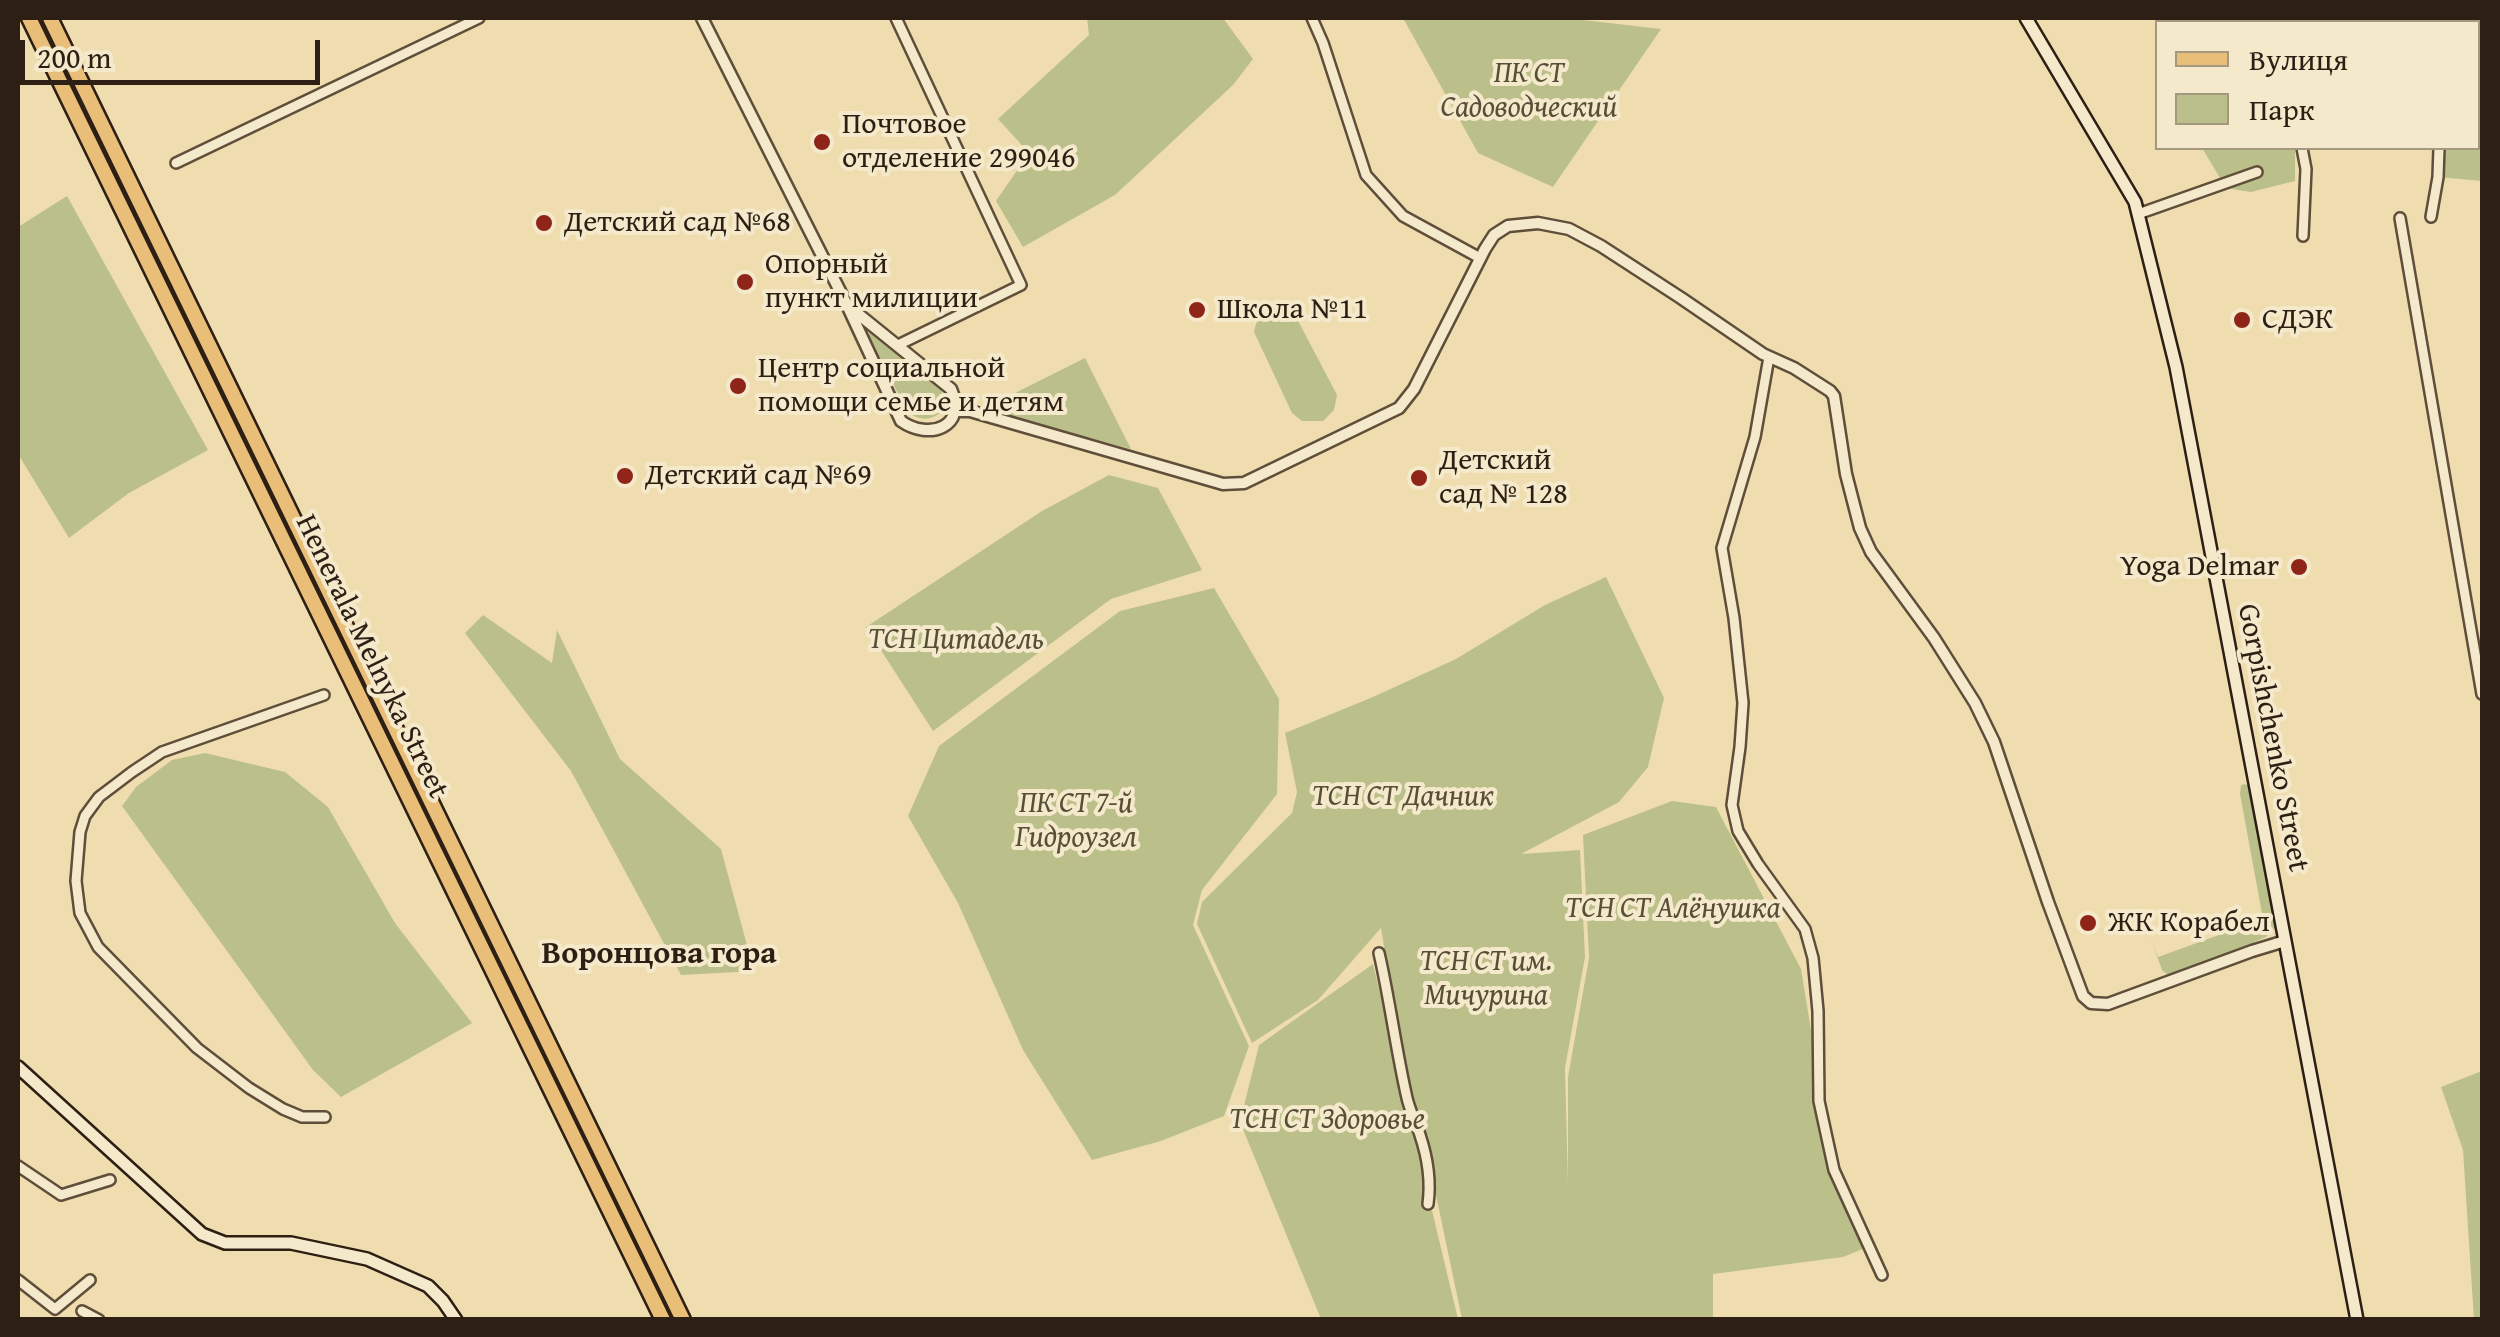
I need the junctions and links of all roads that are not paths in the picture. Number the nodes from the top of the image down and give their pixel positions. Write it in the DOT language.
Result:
graph roads {
  1 [pos="29,18"];
  2 [pos="50,18"];
  3 [pos="480,18"];
  4 [pos="702,18"];
  5 [pos="896,18"];
  6 [pos="1312,18"];
  7 [pos="2026,18"];
  8 [pos="2302,150"];
  9 [pos="2438,150"];
  10 [pos="176,163"];
  11 [pos="2257,172"];
  12 [pos="2138,214"];
  13 [pos="2431,217"];
  14 [pos="2400,218"];
  15 [pos="2303,236"];
  16 [pos="1480,258"];
  17 [pos="848,305"];
  18 [pos="898,345"];
  19 [pos="1769,357"];
  20 [pos="956,411"];
  21 [pos="324,694"];
  22 [pos="2482,694"];
  23 [pos="2285,941"];
  24 [pos="1379,953"];
  25 [pos="526,995"];
  26 [pos="510,1003"];
  27 [pos="18,1067"];
  28 [pos="325,1117"];
  29 [pos="18,1166"];
  30 [pos="110,1180"];
  31 [pos="1428,1204"];
  32 [pos="1882,1274"];
  33 [pos="18,1280"];
  34 [pos="90,1280"];
  35 [pos="82,1312"];
  36 [pos="98,1320"];
  37 [pos="456,1320"];
  38 [pos="663,1320"];
  39 [pos="683,1320"];
  40 [pos="2357,1320"];
  1 -- 26 [label="main road, Henerala Melnyka Street"];
  2 -- 25 [label="main road, Henerala Melnyka Street"];
  3 -- 10 [label="street"];
  4 -- 17 [label="street"];
  5 -- 18 [label="street"];
  6 -- 16 [label="street"];
  7 -- 12 [label="main road, Gorpishchenko Street"];
  8 -- 15 [label="street"];
  9 -- 13 [label="street"];
  11 -- 12 [label="street"];
  12 -- 23 [label="main road, Gorpishchenko Street"];
  14 -- 22 [label="street"];
  16 -- 19 [label="street"];
  16 -- 20 [label="street"];
  17 -- 18 [label="street"];
  17 -- 20 [label="street"];
  18 -- 20 [label="street"];
  19 -- 23 [label="street"];
  19 -- 32 [label="street"];
  21 -- 28 [label="street"];
  23 -- 40 [label="main road, Gorpishchenko Street"];
  24 -- 31 [label="street"];
  25 -- 26 [label="main road"];
  25 -- 39 [label="main road, Henerala Melnyka Street"];
  26 -- 38 [label="main road, Henerala Melnyka Street"];
  27 -- 37 [label="main road"];
  29 -- 30 [label="street"];
  33 -- 34 [label="street"];
  35 -- 36 [label="street"];
}
